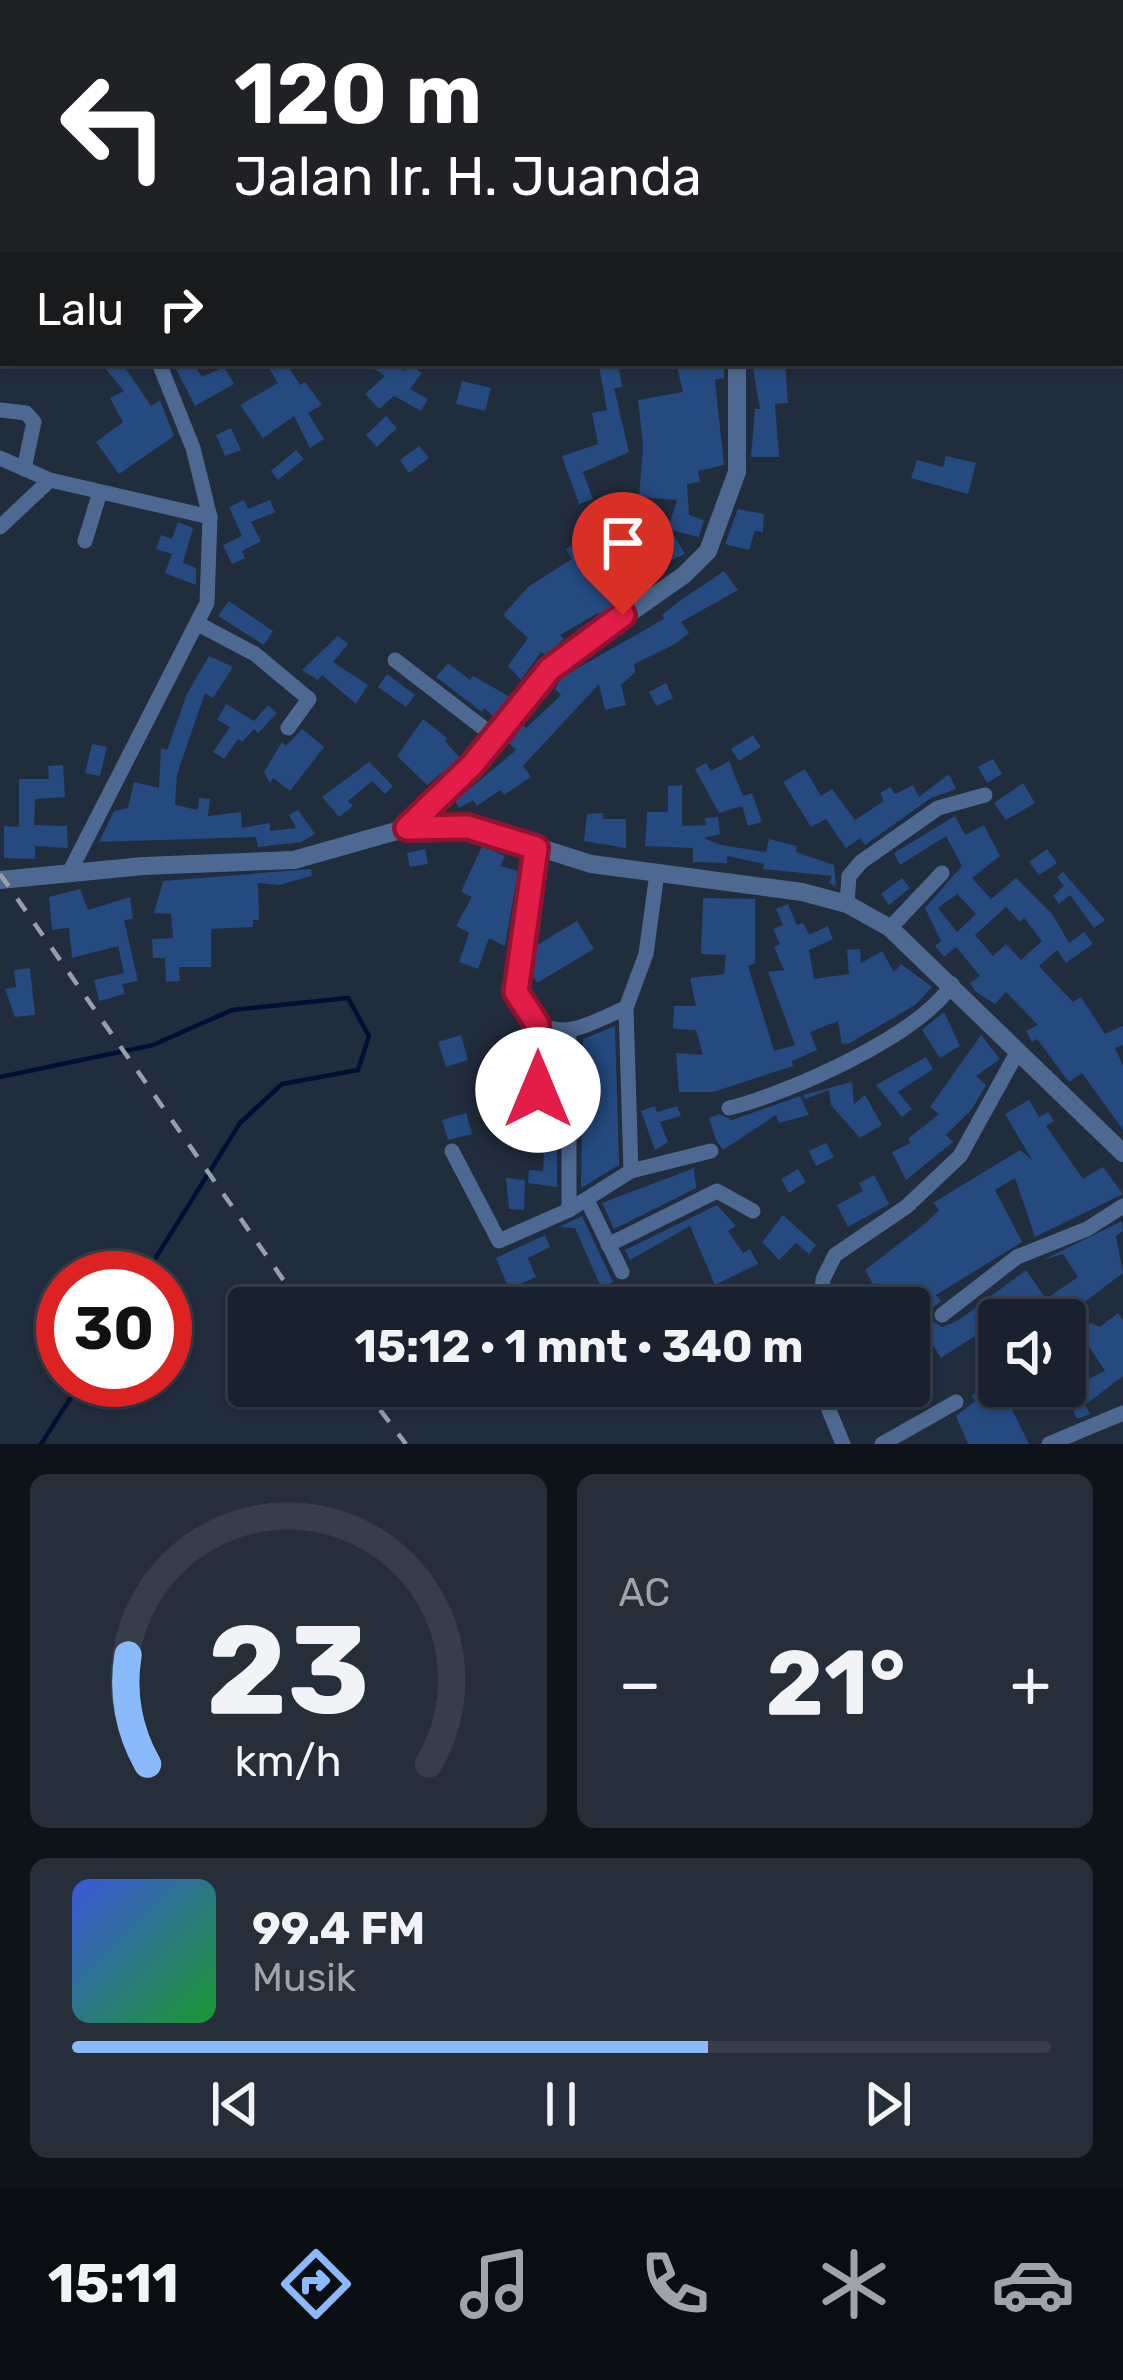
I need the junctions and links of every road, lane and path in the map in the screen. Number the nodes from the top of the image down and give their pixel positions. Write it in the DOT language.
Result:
graph roads {
  1 [pos="160,366"];
  2 [pos="737,366"];
  3 [pos="0,410"];
  4 [pos="0,458"];
  5 [pos="24,469"];
  6 [pos="50,480"];
  7 [pos="100,492"];
  8 [pos="210,517"];
  9 [pos="0,527"];
  10 [pos="85,542"];
  11 [pos="200,625"];
  12 [pos="395,661"];
  13 [pos="288,728"];
  14 [pos="495,737"];
  15 [pos="985,795"];
  16 [pos="407,828"];
  17 [pos="536,848"];
  18 [pos="69,873"];
  19 [pos="657,873"];
  20 [pos="941,873"];
  21 [pos="0,880"];
  22 [pos="847,904"];
  23 [pos="890,928"];
  24 [pos="952,984"];
  25 [pos="626,1008"];
  26 [pos="537,1024"];
  27 [pos="569,1030"];
  28 [pos="1018,1051"];
  29 [pos="538,1090"];
  30 [pos="728,1108"];
  31 [pos="452,1151"];
  32 [pos="711,1151"];
  33 [pos="1123,1153"];
  34 [pos="631,1171"];
  35 [pos="586,1200"];
  36 [pos="1123,1206"];
  37 [pos="569,1210"];
  38 [pos="752,1211"];
  39 [pos="608,1245"];
  40 [pos="622,1272"];
  41 [pos="822,1287"];
  42 [pos="942,1315"];
  43 [pos="956,1402"];
  44 [pos="828,1407"];
  45 [pos="1123,1414"];
  46 [pos="843,1444"];
  47 [pos="881,1444"];
  48 [pos="1049,1444"];
  1 -- 8 [label="street"];
  2 -- 14 [label="street"];
  3 -- 5 [label="street"];
  4 -- 5 [label="street"];
  5 -- 6 [label="street"];
  6 -- 7 [label="street"];
  6 -- 9 [label="street"];
  7 -- 8 [label="street"];
  7 -- 10 [label="street"];
  8 -- 11 [label="street"];
  11 -- 13 [label="street"];
  11 -- 18 [label="street"];
  12 -- 14 [label="street"];
  14 -- 16 [label="street"];
  15 -- 22 [label="street"];
  16 -- 17 [label="street"];
  16 -- 18 [label="street"];
  17 -- 19 [label="street"];
  17 -- 26 [label="street"];
  18 -- 21 [label="street"];
  19 -- 22 [label="street"];
  19 -- 25 [label="street"];
  20 -- 23 [label="street"];
  22 -- 23 [label="street"];
  23 -- 24 [label="street"];
  24 -- 28 [label="street"];
  24 -- 30 [label="street"];
  25 -- 27 [label="street"];
  25 -- 34 [label="street"];
  26 -- 27 [label="street"];
  26 -- 29 [label="street"];
  27 -- 37 [label="street"];
  28 -- 33 [label="street"];
  28 -- 41 [label="street"];
  31 -- 37 [label="street"];
  32 -- 34 [label="street"];
  34 -- 35 [label="street"];
  35 -- 37 [label="street"];
  35 -- 39 [label="street"];
  36 -- 42 [label="street"];
  38 -- 39 [label="street"];
  39 -- 40 [label="street"];
  43 -- 47 [label="street"];
  44 -- 46 [label="street"];
  45 -- 48 [label="street"];
}
